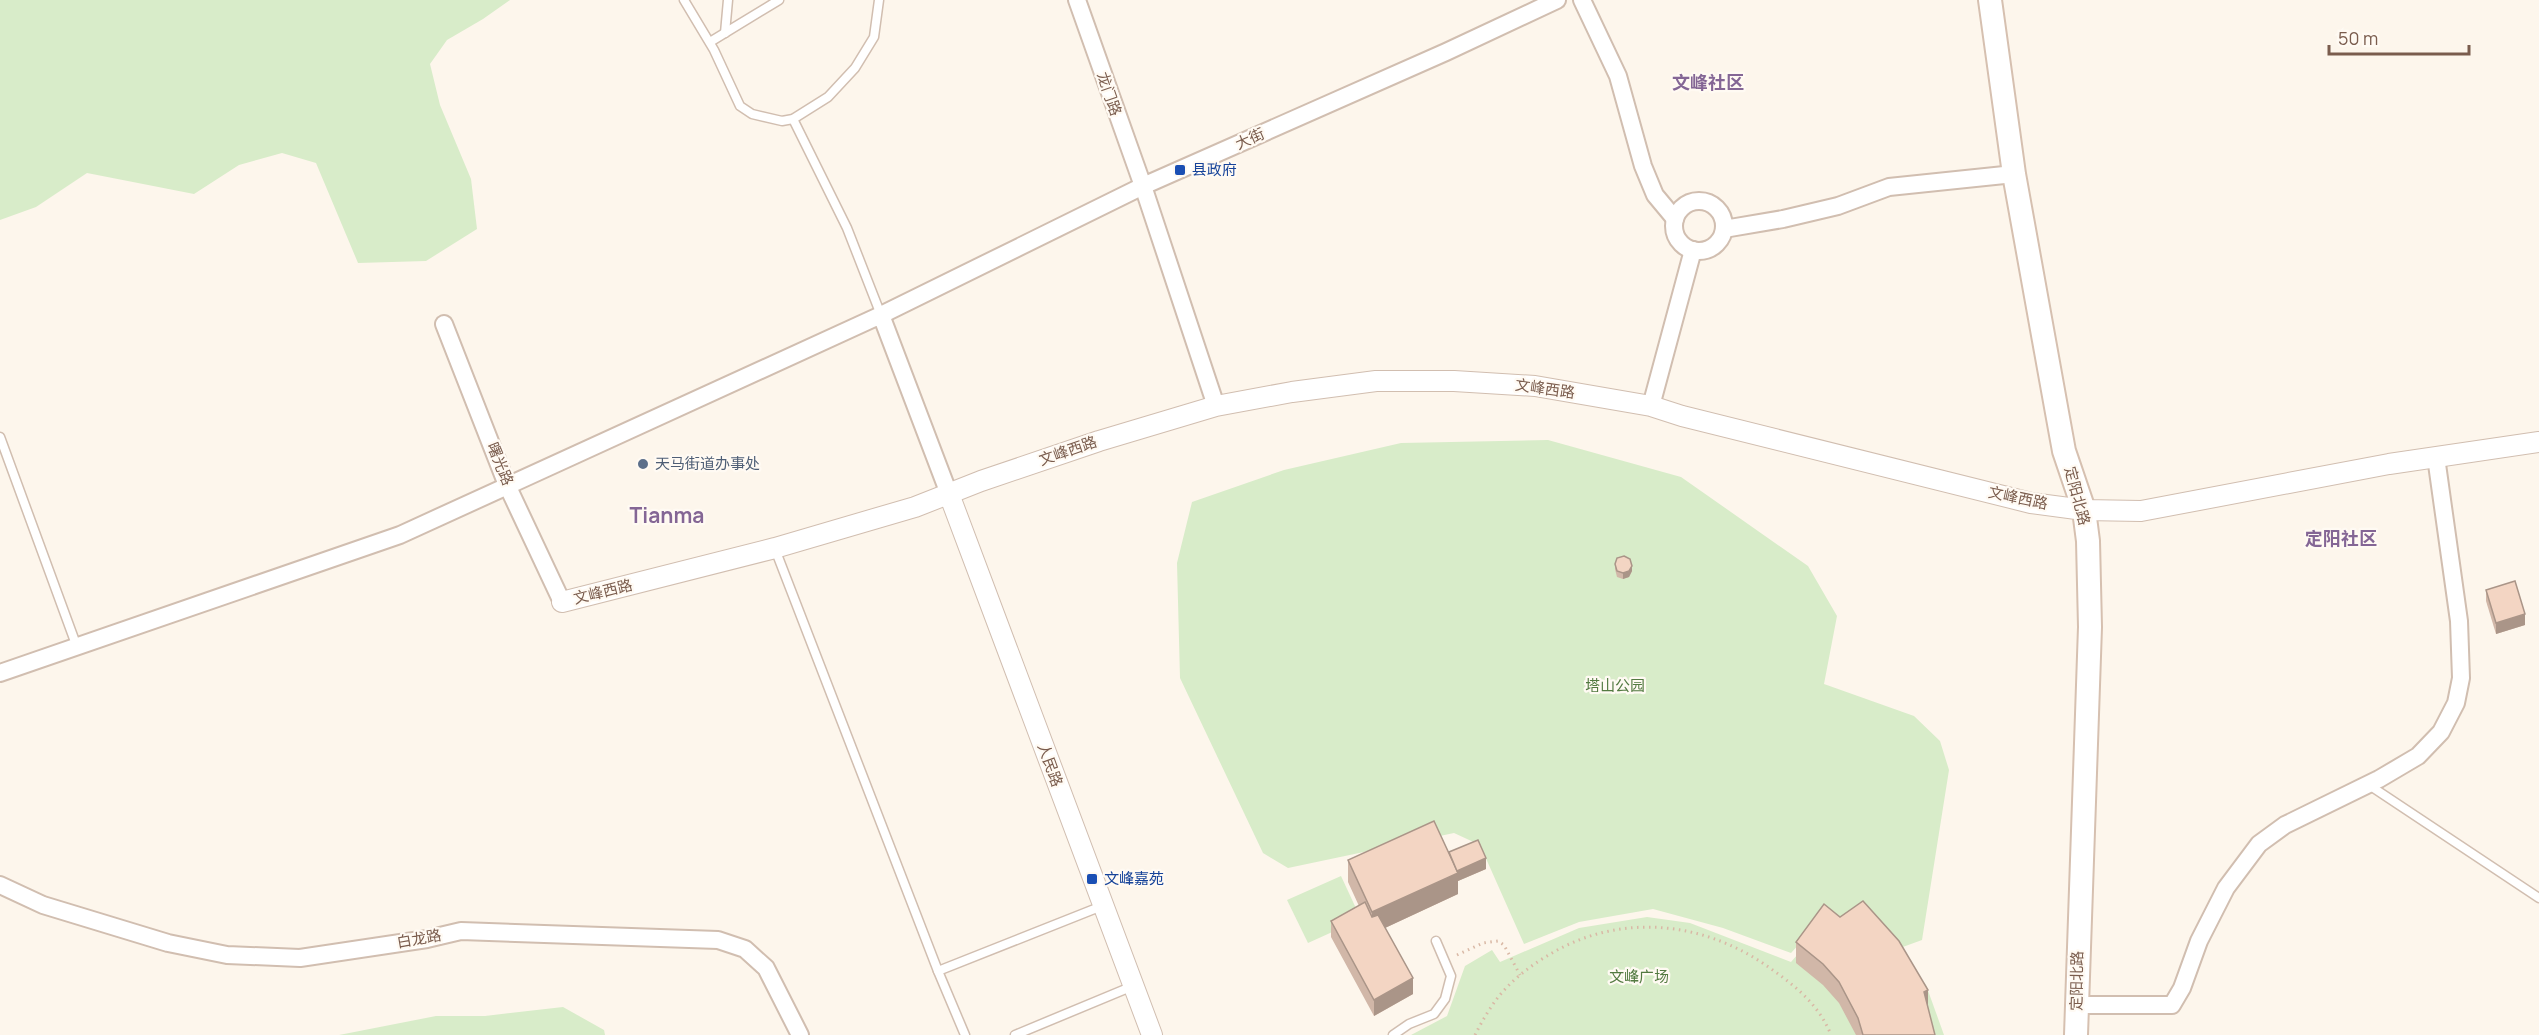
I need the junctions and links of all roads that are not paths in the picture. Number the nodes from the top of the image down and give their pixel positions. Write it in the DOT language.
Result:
graph roads {
  1 [pos="684,0"];
  2 [pos="728,0"];
  3 [pos="779,0"];
  4 [pos="879,0"];
  5 [pos="1077,0"];
  6 [pos="1557,0"];
  7 [pos="1582,0"];
  8 [pos="1990,0"];
  9 [pos="725,33"];
  10 [pos="710,42"];
  11 [pos="793,119"];
  12 [pos="2014,174"];
  13 [pos="1143,186"];
  14 [pos="1675,219"];
  15 [pos="1724,229"];
  16 [pos="1693,250"];
  17 [pos="882,315"];
  18 [pos="444,324"];
  19 [pos="1216,406"];
  20 [pos="1651,406"];
  21 [pos="0,437"];
  22 [pos="2539,442"];
  23 [pos="2436,457"];
  24 [pos="507,485"];
  25 [pos="949,494"];
  26 [pos="2084,510"];
  27 [pos="775,548"];
  28 [pos="562,602"];
  29 [pos="77,647"];
  30 [pos="0,673"];
  31 [pos="2369,785"];
  32 [pos="0,885"];
  33 [pos="2539,898"];
  34 [pos="1102,906"];
  35 [pos="1436,941"];
  36 [pos="938,971"];
  37 [pos="1133,986"];
  38 [pos="2076,1005"];
  39 [pos="800,1035"];
  40 [pos="965,1035"];
  41 [pos="1015,1035"];
  42 [pos="1152,1035"];
  43 [pos="1393,1035"];
  44 [pos="2076,1035"];
  1 -- 10 [label="lane"];
  2 -- 9 [label="lane"];
  3 -- 9 [label="lane"];
  4 -- 11 [label="lane"];
  5 -- 13 [label="street, 龙门路"];
  6 -- 13 [label="street, 大街"];
  7 -- 14 [label="street"];
  8 -- 12 [label="main road, 定阳北路"];
  9 -- 10 [label="lane"];
  10 -- 11 [label="lane"];
  11 -- 17 [label="lane"];
  12 -- 15 [label="street"];
  12 -- 26 [label="main road, 定阳北路"];
  13 -- 17 [label="street, 大街"];
  13 -- 19 [label="street, 龙门路"];
  14 -- 15 [label="street"];
  14 -- 16 [label="street"];
  15 -- 16 [label="street"];
  16 -- 20 [label="street"];
  17 -- 24 [label="street, 大街"];
  17 -- 25 [label="street"];
  18 -- 24 [label="street, 曙光路"];
  19 -- 20 [label="street, 文峰西路"];
  19 -- 25 [label="street, 文峰西路"];
  20 -- 26 [label="street, 文峰西路"];
  21 -- 29 [label="lane"];
  22 -- 23 [label="street, 文峰西路"];
  23 -- 26 [label="street, 文峰西路"];
  23 -- 31 [label="street"];
  24 -- 28 [label="street, 曙光路"];
  24 -- 29 [label="street, 大街"];
  25 -- 27 [label="street, 文峰西路"];
  25 -- 34 [label="street, 人民路"];
  26 -- 38 [label="main road, 定阳北路"];
  27 -- 28 [label="street, 文峰西路"];
  27 -- 36 [label="lane"];
  29 -- 30 [label="street, 大街"];
  31 -- 33 [label="lane"];
  31 -- 38 [label="street"];
  32 -- 39 [label="street, 白龙路"];
  34 -- 36 [label="lane"];
  34 -- 37 [label="street, 人民路"];
  35 -- 43 [label="lane"];
  36 -- 40 [label="lane"];
  37 -- 41 [label="lane"];
  37 -- 42 [label="street, 人民路"];
  38 -- 44 [label="main road, 定阳北路"];
}
